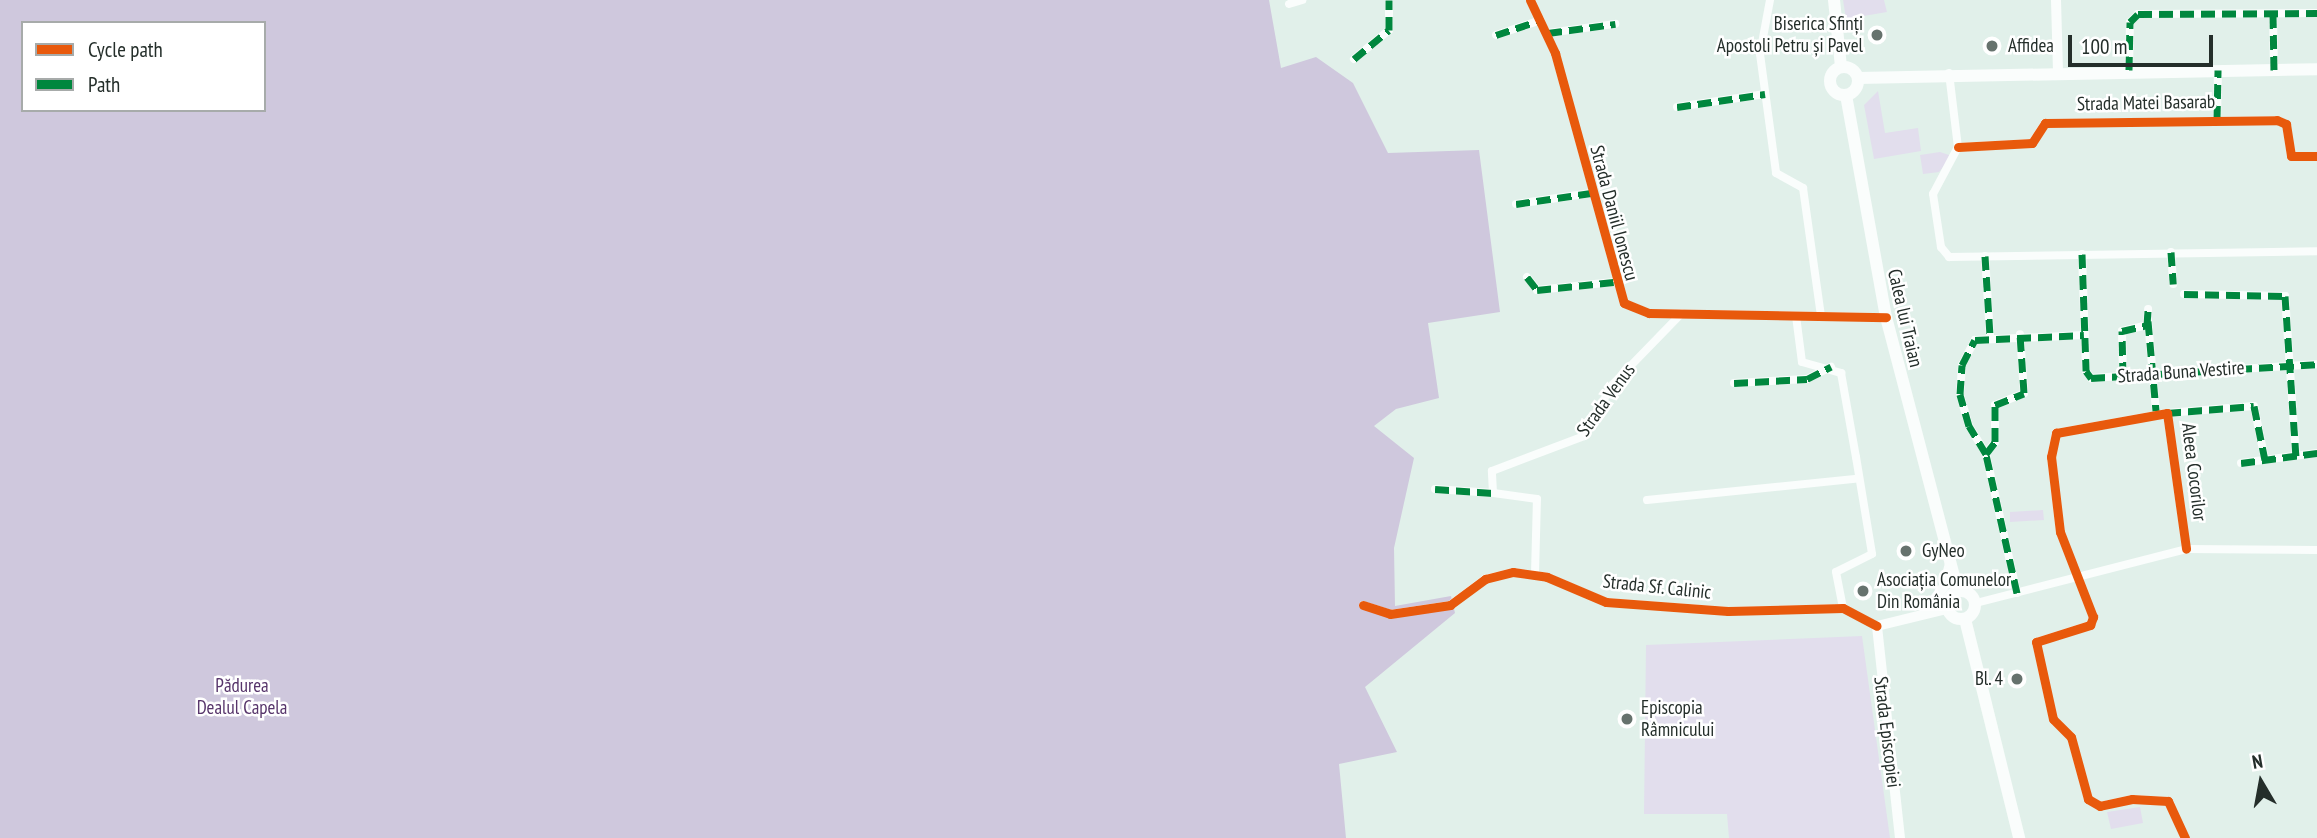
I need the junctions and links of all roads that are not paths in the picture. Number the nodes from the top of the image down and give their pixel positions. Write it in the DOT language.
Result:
graph roads {
  1 [pos="1302,0"];
  2 [pos="1389,0"];
  3 [pos="1530,0"];
  4 [pos="1770,0"];
  5 [pos="1834,0"];
  6 [pos="2056,0"];
  7 [pos="1289,4"];
  8 [pos="2317,13"];
  9 [pos="2273,14"];
  10 [pos="1541,20"];
  11 [pos="1615,24"];
  12 [pos="1548,33"];
  13 [pos="1496,35"];
  14 [pos="1354,59"];
  15 [pos="1841,67"];
  16 [pos="2317,69"];
  17 [pos="2058,70"];
  18 [pos="2129,70"];
  19 [pos="2218,70"];
  20 [pos="2274,70"];
  21 [pos="1948,72"];
  22 [pos="1858,78"];
  23 [pos="1765,94"];
  24 [pos="1846,95"];
  25 [pos="1677,107"];
  26 [pos="2217,120"];
  27 [pos="1958,147"];
  28 [pos="2317,156"];
  29 [pos="1591,193"];
  30 [pos="1516,204"];
  31 [pos="2317,251"];
  32 [pos="2171,252"];
  33 [pos="2082,254"];
  34 [pos="1985,256"];
  35 [pos="1527,277"];
  36 [pos="1614,282"];
  37 [pos="2173,284"];
  38 [pos="2184,294"];
  39 [pos="2148,310"];
  40 [pos="1682,313"];
  41 [pos="1796,316"];
  42 [pos="1821,316"];
  43 [pos="1886,317"];
  44 [pos="2148,321"];
  45 [pos="2020,334"];
  46 [pos="2084,335"];
  47 [pos="1990,336"];
  48 [pos="2317,364"];
  49 [pos="2289,365"];
  50 [pos="1831,367"];
  51 [pos="2153,374"];
  52 [pos="2123,376"];
  53 [pos="1734,383"];
  54 [pos="2156,411"];
  55 [pos="2167,413"];
  56 [pos="2317,453"];
  57 [pos="1986,454"];
  58 [pos="2296,456"];
  59 [pos="2265,460"];
  60 [pos="2241,463"];
  61 [pos="1855,479"];
  62 [pos="1436,489"];
  63 [pos="1493,493"];
  64 [pos="1647,500"];
  65 [pos="2186,549"];
  66 [pos="2317,550"];
  67 [pos="1950,564"];
  68 [pos="1535,574"];
  69 [pos="2081,575"];
  70 [pos="1958,591"];
  71 [pos="2017,593"];
  72 [pos="1976,603"];
  73 [pos="1363,605"];
  74 [pos="1843,608"];
  75 [pos="1947,609"];
  76 [pos="1922,614"];
  77 [pos="1965,619"];
  78 [pos="1877,626"];
  79 [pos="1900,838"];
  80 [pos="2019,838"];
  81 [pos="2185,838"];
  1 -- 7 [label="street"];
  2 -- 14 [label="street"];
  3 -- 10 [label="street, Strada Daniil Ionescu"];
  4 -- 23 [label="street"];
  5 -- 15 [label="main road, Calea lui Traian"];
  6 -- 17 [label="street"];
  8 -- 9 [label="street"];
  9 -- 18 [label="street"];
  9 -- 20 [label="street"];
  10 -- 12 [label="street, Strada Daniil Ionescu"];
  10 -- 13 [label="street"];
  11 -- 12 [label="street"];
  12 -- 29 [label="street, Strada Daniil Ionescu"];
  15 -- 22 [label="main road"];
  15 -- 24 [label="main road, Calea lui Traian"];
  16 -- 20 [label="main road, Strada Matei Basarab"];
  17 -- 18 [label="main road, Strada Matei Basarab"];
  17 -- 21 [label="main road, Strada Matei Basarab"];
  18 -- 19 [label="main road, Strada Matei Basarab"];
  19 -- 20 [label="main road, Strada Matei Basarab"];
  19 -- 26 [label="street"];
  21 -- 22 [label="main road, Strada Matei Basarab"];
  21 -- 27 [label="street"];
  22 -- 24 [label="main road"];
  23 -- 25 [label="street"];
  23 -- 42 [label="street"];
  24 -- 43 [label="main road, Calea lui Traian"];
  26 -- 27 [label="street, Strada Matei Basarab"];
  26 -- 28 [label="street, Strada Matei Basarab"];
  27 -- 34 [label="street"];
  29 -- 30 [label="street"];
  29 -- 36 [label="street, Strada Daniil Ionescu"];
  31 -- 32 [label="street"];
  32 -- 33 [label="street"];
  32 -- 37 [label="street"];
  33 -- 34 [label="street"];
  33 -- 46 [label="street"];
  34 -- 47 [label="street"];
  35 -- 36 [label="street"];
  36 -- 40 [label="street, Strada Daniil Ionescu"];
  38 -- 49 [label="street"];
  39 -- 44 [label="street, Aleea Cocorilor"];
  40 -- 41 [label="street, Strada Daniil Ionescu"];
  40 -- 63 [label="street, Strada Venus"];
  41 -- 42 [label="street, Strada Daniil Ionescu"];
  41 -- 50 [label="street"];
  42 -- 43 [label="street, Strada Daniil Ionescu"];
  43 -- 67 [label="main road, Calea lui Traian"];
  44 -- 51 [label="street, Aleea Cocorilor"];
  44 -- 52 [label="street"];
  45 -- 46 [label="street"];
  45 -- 47 [label="street"];
  45 -- 57 [label="street"];
  46 -- 52 [label="street, Strada Buna Vestire"];
  47 -- 57 [label="street"];
  48 -- 49 [label="street, Strada Buna Vestire"];
  49 -- 51 [label="street, Strada Buna Vestire"];
  49 -- 58 [label="street"];
  50 -- 53 [label="street"];
  50 -- 61 [label="street"];
  51 -- 52 [label="street, Strada Buna Vestire"];
  51 -- 54 [label="street, Aleea Cocorilor"];
  54 -- 55 [label="street, Aleea Cocorilor"];
  54 -- 69 [label="street, Aleea Cocorilor"];
  55 -- 59 [label="street, Aleea Cocorilor"];
  55 -- 65 [label="street, Aleea Cocorilor"];
  56 -- 58 [label="street"];
  57 -- 71 [label="street"];
  58 -- 59 [label="street"];
  59 -- 60 [label="street"];
  61 -- 64 [label="street"];
  61 -- 74 [label="street"];
  62 -- 63 [label="street"];
  63 -- 68 [label="street"];
  65 -- 66 [label="street"];
  65 -- 69 [label="street"];
  67 -- 70 [label="main road, Calea lui Traian"];
  67 -- 76 [label="street"];
  68 -- 73 [label="street, Strada Sf. Calinic"];
  68 -- 74 [label="street, Strada Sf. Calinic"];
  69 -- 71 [label="street"];
  69 -- 81 [label="street"];
  70 -- 72 [label="main road"];
  70 -- 75 [label="main road"];
  71 -- 72 [label="street"];
  72 -- 77 [label="main road"];
  74 -- 78 [label="street, Strada Sf. Calinic"];
  75 -- 76 [label="street"];
  75 -- 77 [label="main road"];
  76 -- 78 [label="street"];
  77 -- 80 [label="main road"];
  78 -- 79 [label="street, Strada Episcopiei"];
}
